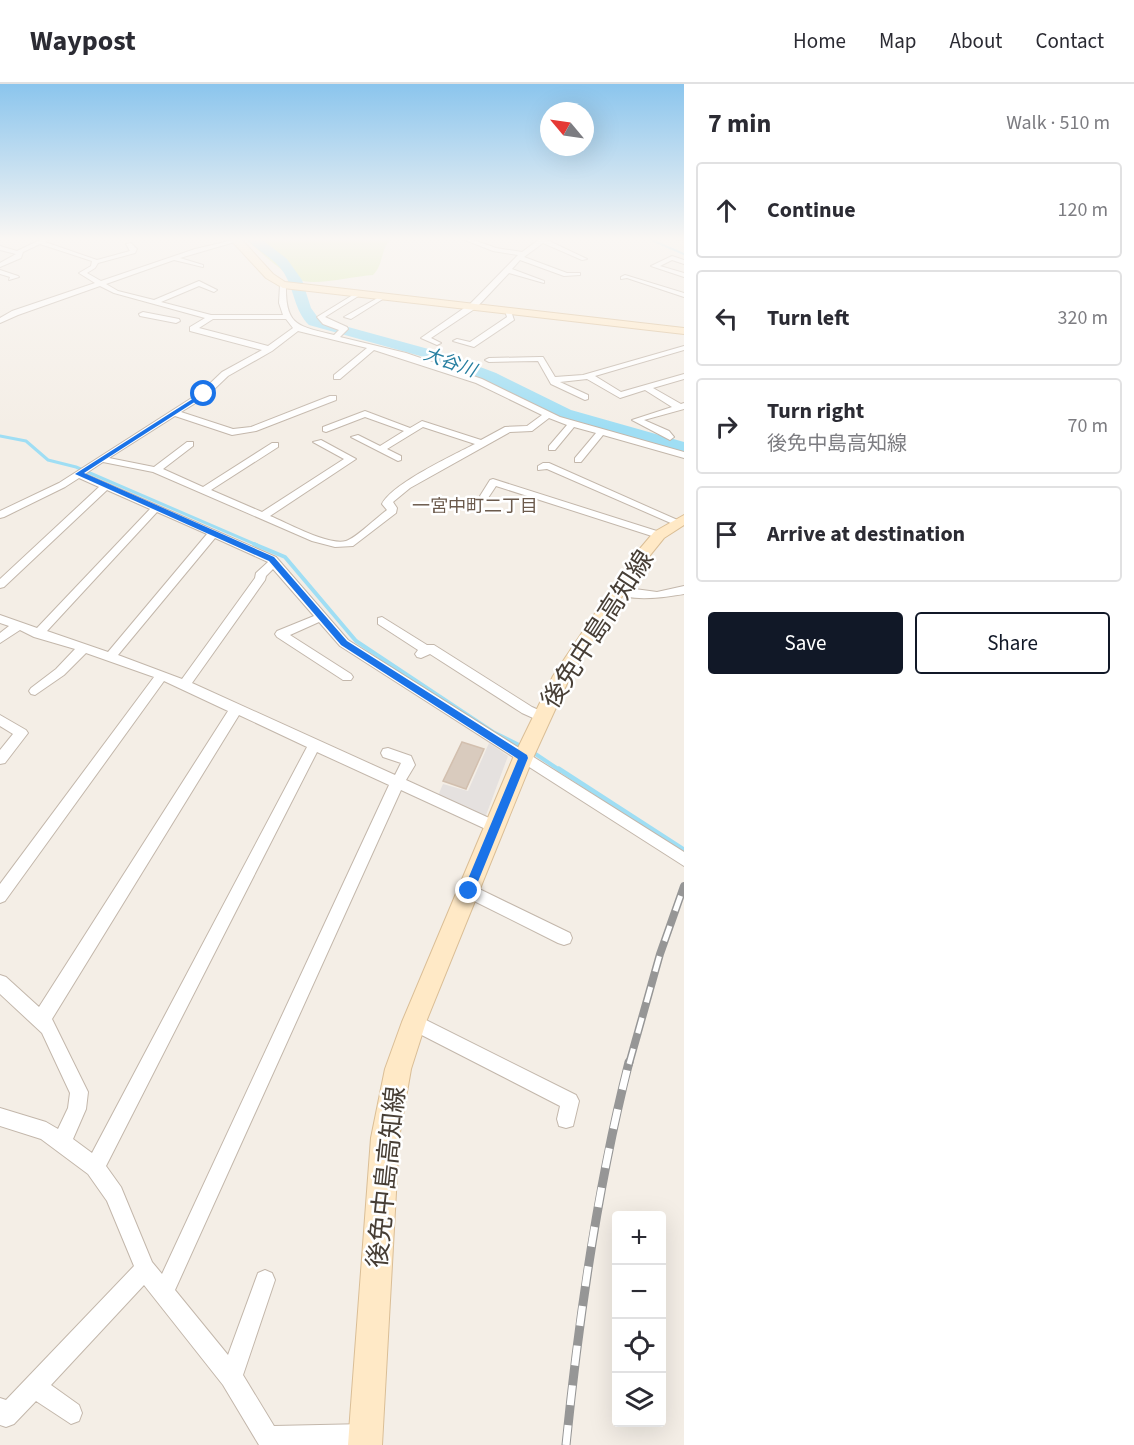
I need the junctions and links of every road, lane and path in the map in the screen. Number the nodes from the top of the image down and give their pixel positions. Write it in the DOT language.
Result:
graph roads {
  1 [pos="49,302"];
  2 [pos="150,302"];
  3 [pos="158,302"];
  4 [pos="283,302"];
  5 [pos="346,302"];
  6 [pos="374,302"];
  7 [pos="428,302"];
  8 [pos="477,302"];
  9 [pos="155,303"];
  10 [pos="166,304"];
  11 [pos="473,306"];
  12 [pos="507,310"];
  13 [pos="211,316"];
  14 [pos="286,317"];
  15 [pos="348,317"];
  16 [pos="0,321"];
  17 [pos="176,321"];
  18 [pos="297,328"];
  19 [pos="684,331"];
  20 [pos="335,338"];
  21 [pos="457,341"];
  22 [pos="437,343"];
  23 [pos="372,347"];
  24 [pos="684,348"];
  25 [pos="269,349"];
  26 [pos="489,360"];
  27 [pos="588,376"];
  28 [pos="684,376"];
  29 [pos="337,377"];
  30 [pos="553,380"];
  31 [pos="646,387"];
  32 [pos="585,397"];
  33 [pos="333,398"];
  34 [pos="682,406"];
  35 [pos="175,413"];
  36 [pos="548,415"];
  37 [pos="572,424"];
  38 [pos="326,429"];
  39 [pos="411,431"];
  40 [pos="601,432"];
  41 [pos="355,436"];
  42 [pos="670,437"];
  43 [pos="318,442"];
  44 [pos="482,443"];
  45 [pos="190,444"];
  46 [pos="275,445"];
  47 [pos="552,448"];
  48 [pos="381,449"];
  49 [pos="684,455"];
  50 [pos="398,458"];
  51 [pos="101,459"];
  52 [pos="578,460"];
  53 [pos="541,468"];
  54 [pos="156,470"];
  55 [pos="82,471"];
  56 [pos="107,485"];
  57 [pos="204,490"];
  58 [pos="485,496"];
  59 [pos="157,507"];
  60 [pos="0,515"];
  61 [pos="263,516"];
  62 [pos="680,521"];
  63 [pos="214,533"];
  64 [pos="659,535"];
  65 [pos="274,563"];
  66 [pos="0,585"];
  67 [pos="620,591"];
  68 [pos="683,591"];
  69 [pos="321,616"];
  70 [pos="0,620"];
  71 [pos="382,621"];
  72 [pos="16,627"];
  73 [pos="38,634"];
  74 [pos="0,639"];
  75 [pos="84,648"];
  76 [pos="110,657"];
  77 [pos="162,675"];
  78 [pos="347,677"];
  79 [pos="184,685"];
  80 [pos="34,691"];
  81 [pos="236,709"];
  82 [pos="542,717"];
  83 [pos="0,720"];
  84 [pos="314,745"];
  85 [pos="526,752"];
  86 [pos="388,753"];
  87 [pos="0,759"];
  88 [pos="398,783"];
  89 [pos="495,827"];
  90 [pos="684,860"];
  91 [pos="469,891"];
  92 [pos="0,896"];
  93 [pos="564,938"];
  94 [pos="0,983"];
  95 [pos="41,1020"];
  96 [pos="414,1022"];
  97 [pos="0,1117"];
  98 [pos="567,1119"];
  99 [pos="62,1142"];
  100 [pos="95,1167"];
  101 [pos="145,1269"];
  102 [pos="265,1280"];
  103 [pos="164,1292"];
  104 [pos="231,1377"];
  105 [pos="37,1384"];
  106 [pos="0,1409"];
  107 [pos="71,1413"];
  108 [pos="365,1440"];
  109 [pos="268,1442"];
  1 -- 16 [label="street"];
  2 -- 9 [label="street"];
  3 -- 9 [label="street"];
  4 -- 14 [label="street"];
  5 -- 20 [label="street"];
  6 -- 15 [label="street"];
  7 -- 11 [label="main road"];
  8 -- 11 [label="street"];
  9 -- 10 [label="street"];
  10 -- 13 [label="street"];
  10 -- 17 [label="street"];
  11 -- 12 [label="main road"];
  11 -- 22 [label="street"];
  12 -- 19 [label="main road"];
  12 -- 21 [label="street"];
  13 -- 14 [label="street"];
  13 -- 25 [label="street"];
  14 -- 18 [label="street"];
  18 -- 20 [label="street"];
  18 -- 25 [label="street"];
  20 -- 23 [label="street"];
  23 -- 29 [label="street"];
  23 -- 36 [label="street"];
  24 -- 27 [label="street"];
  25 -- 35 [label="street"];
  26 -- 30 [label="street"];
  27 -- 30 [label="street"];
  27 -- 31 [label="street"];
  28 -- 31 [label="street"];
  30 -- 32 [label="street"];
  31 -- 34 [label="street"];
  33 -- 35 [label="street"];
  34 -- 42 [label="street"];
  35 -- 51 [label="street"];
  36 -- 37 [label="street"];
  36 -- 44 [label="street"];
  37 -- 40 [label="street"];
  37 -- 47 [label="street"];
  38 -- 39 [label="street"];
  39 -- 44 [label="street"];
  39 -- 48 [label="street"];
  40 -- 49 [label="street"];
  40 -- 52 [label="street"];
  41 -- 48 [label="street"];
  43 -- 61 [label="street"];
  44 -- 61 [label="street"];
  45 -- 54 [label="street"];
  46 -- 57 [label="street"];
  48 -- 50 [label="street"];
  51 -- 54 [label="street"];
  51 -- 55 [label="street"];
  53 -- 62 [label="street"];
  54 -- 57 [label="street"];
  55 -- 56 [label="street"];
  55 -- 60 [label="street"];
  56 -- 59 [label="street"];
  56 -- 66 [label="street"];
  57 -- 61 [label="street"];
  58 -- 64 [label="street"];
  59 -- 63 [label="street"];
  59 -- 73 [label="street"];
  62 -- 64 [label="main road, 後免中島高知線"];
  63 -- 65 [label="street"];
  63 -- 76 [label="street"];
  64 -- 67 [label="main road, 後免中島高知線"];
  65 -- 69 [label="street"];
  65 -- 79 [label="street"];
  67 -- 68 [label="street"];
  67 -- 82 [label="main road, 後免中島高知線"];
  69 -- 78 [label="street"];
  69 -- 85 [label="street"];
  70 -- 72 [label="street"];
  71 -- 82 [label="street"];
  72 -- 73 [label="street"];
  72 -- 74 [label="street"];
  73 -- 75 [label="street"];
  75 -- 76 [label="street"];
  75 -- 80 [label="street"];
  76 -- 77 [label="street"];
  77 -- 79 [label="street"];
  77 -- 92 [label="street"];
  79 -- 81 [label="street"];
  81 -- 84 [label="street"];
  81 -- 95 [label="street"];
  82 -- 85 [label="main road, 後免中島高知線"];
  83 -- 87 [label="street"];
  84 -- 88 [label="street"];
  84 -- 100 [label="street"];
  85 -- 89 [label="main road, 後免中島高知線"];
  85 -- 90 [label="street"];
  86 -- 88 [label="street"];
  88 -- 89 [label="street"];
  88 -- 103 [label="street"];
  89 -- 91 [label="main road, 後免中島高知線"];
  91 -- 93 [label="street"];
  91 -- 96 [label="main road, 後免中島高知線"];
  94 -- 95 [label="street"];
  95 -- 99 [label="street"];
  96 -- 98 [label="street"];
  96 -- 108 [label="main road, 後免中島高知線"];
  97 -- 99 [label="street"];
  99 -- 100 [label="street"];
  100 -- 101 [label="street"];
  101 -- 103 [label="street"];
  101 -- 105 [label="street"];
  102 -- 104 [label="street"];
  103 -- 104 [label="street"];
  104 -- 109 [label="street"];
  105 -- 106 [label="street"];
  105 -- 107 [label="street"];
  108 -- 109 [label="street"];
}
